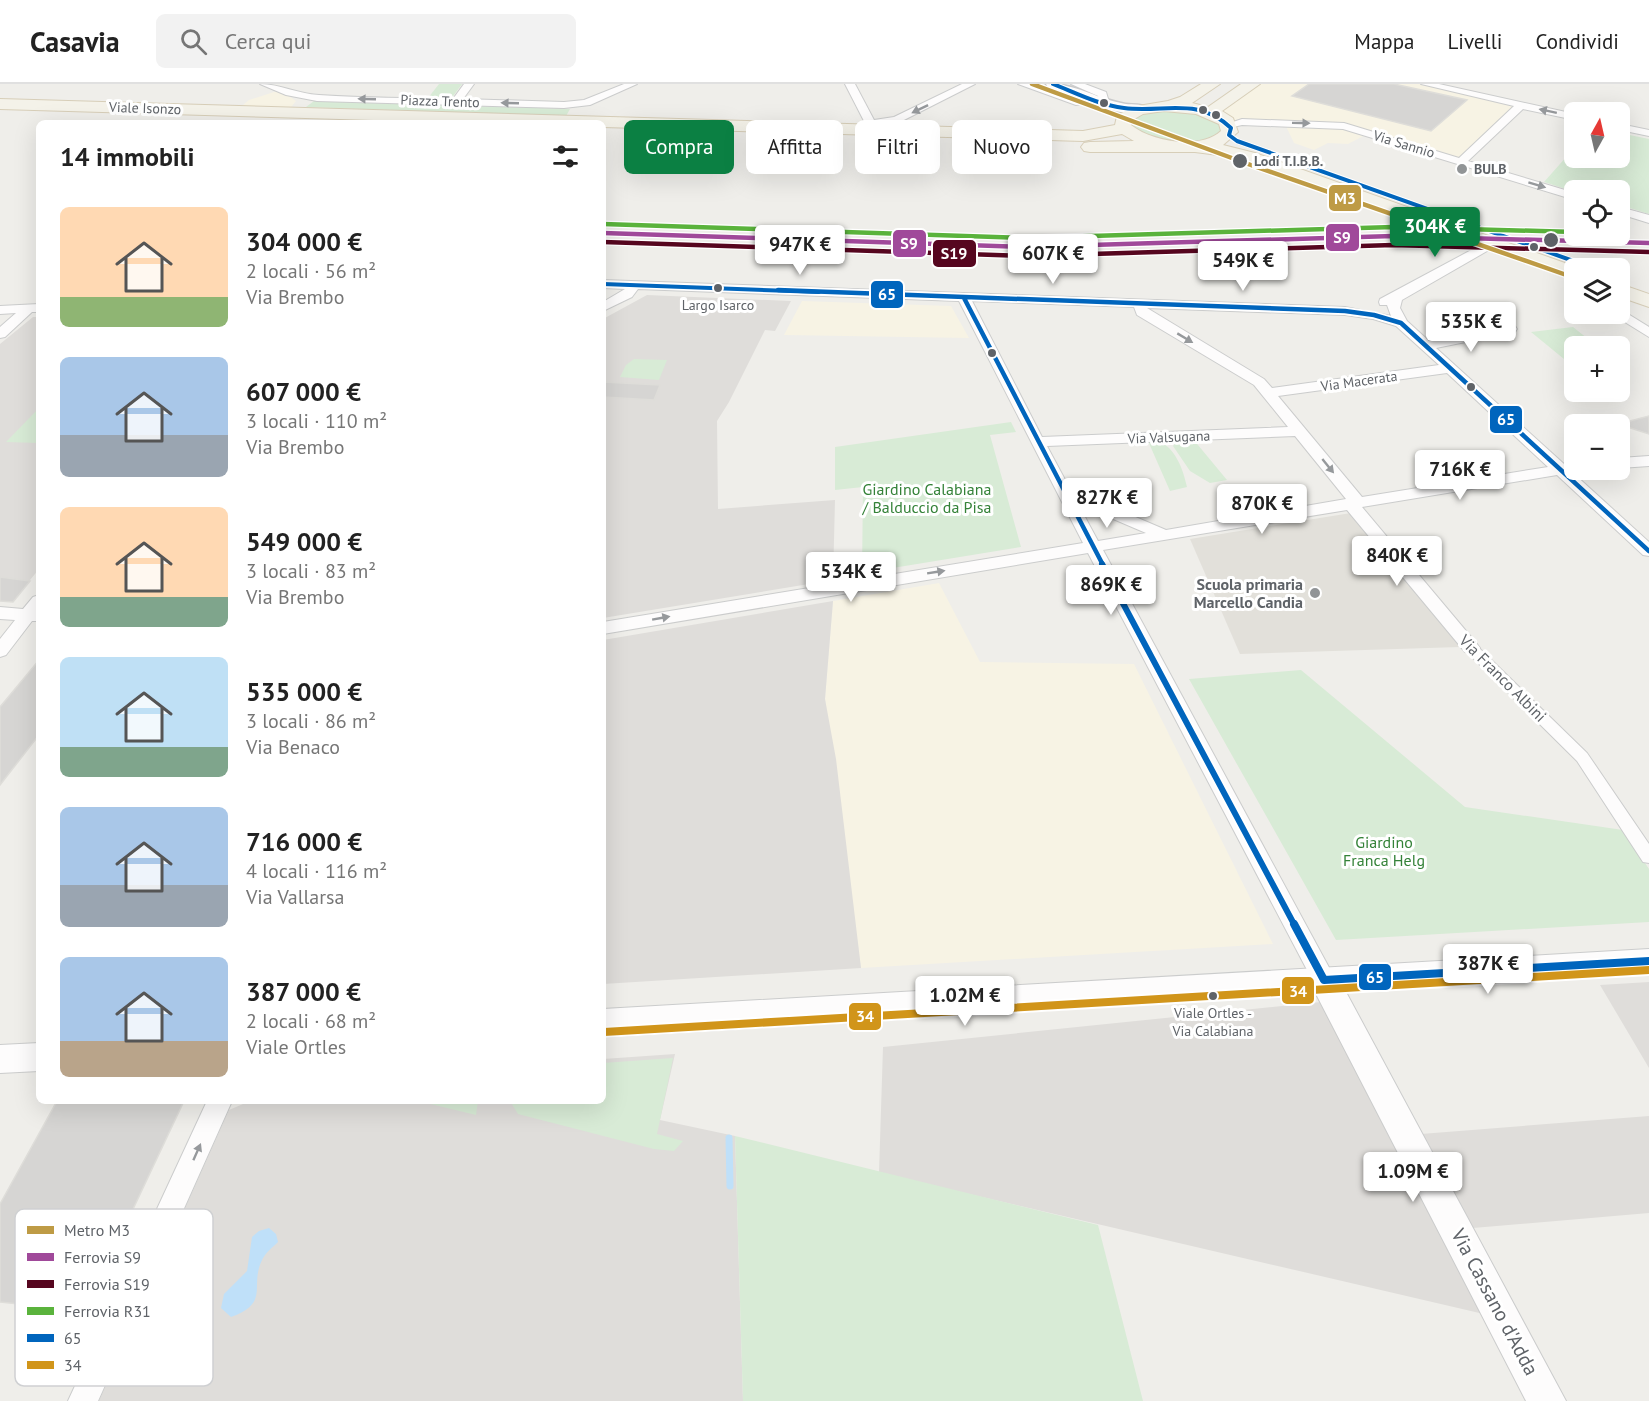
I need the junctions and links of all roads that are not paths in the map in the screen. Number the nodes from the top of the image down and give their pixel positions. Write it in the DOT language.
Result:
graph roads {
  1 [pos="266,84"];
  2 [pos="469,84"];
  3 [pos="632,84"];
  4 [pos="850,84"];
  5 [pos="970,84"];
  6 [pos="1023,84"];
  7 [pos="1212,84"];
  8 [pos="1252,84"];
  9 [pos="1426,84"];
  10 [pos="1484,84"];
  11 [pos="1064,85"];
  12 [pos="425,91"];
  13 [pos="289,93"];
  14 [pos="1472,94"];
  15 [pos="317,98"];
  16 [pos="417,101"];
  17 [pos="456,102"];
  18 [pos="586,103"];
  19 [pos="1080,103"];
  20 [pos="0,104"];
  21 [pos="564,105"];
  22 [pos="1521,105"];
  23 [pos="1177,107"];
  24 [pos="1141,109"];
  25 [pos="288,113"];
  26 [pos="1212,114"];
  27 [pos="0,115"];
  28 [pos="1564,115"];
  29 [pos="574,119"];
  30 [pos="171,120"];
  31 [pos="867,120"];
  32 [pos="896,120"];
  33 [pos="1123,124"];
  34 [pos="855,126"];
  35 [pos="1630,128"];
  36 [pos="940,130"];
  37 [pos="1229,130"];
  38 [pos="606,133"];
  39 [pos="1649,133"];
  40 [pos="1184,146"];
  41 [pos="1461,162"];
  42 [pos="1564,193"];
  43 [pos="1630,213"];
  44 [pos="1649,219"];
  45 [pos="1486,239"];
  46 [pos="1564,258"];
  47 [pos="1564,270"];
  48 [pos="1630,281"];
  49 [pos="606,284"];
  50 [pos="634,285"];
  51 [pos="1649,288"];
  52 [pos="1630,294"];
  53 [pos="964,298"];
  54 [pos="1396,298"];
  55 [pos="1649,301"];
  56 [pos="1140,304"];
  57 [pos="606,305"];
  58 [pos="34,308"];
  59 [pos="0,310"];
  60 [pos="1345,311"];
  61 [pos="1630,320"];
  62 [pos="1401,323"];
  63 [pos="1510,329"];
  64 [pos="1649,333"];
  65 [pos="0,334"];
  66 [pos="1426,346"];
  67 [pos="1450,368"];
  68 [pos="1269,393"];
  69 [pos="1300,431"];
  70 [pos="1037,442"];
  71 [pos="1649,460"];
  72 [pos="1630,462"];
  73 [pos="1564,465"];
  74 [pos="1564,468"];
  75 [pos="1579,480"];
  76 [pos="1066,493"];
  77 [pos="1353,502"];
  78 [pos="1162,534"];
  79 [pos="1093,545"];
  80 [pos="1649,551"];
  81 [pos="35,611"];
  82 [pos="0,613"];
  83 [pos="606,627"];
  84 [pos="1471,648"];
  85 [pos="0,651"];
  86 [pos="1649,857"];
  87 [pos="1649,961"];
  88 [pos="1324,980"];
  89 [pos="606,1023"];
  90 [pos="36,1057"];
  91 [pos="0,1059"];
  92 [pos="215,1111"];
  93 [pos="170,1209"];
  94 [pos="90,1386"];
  95 [pos="83,1401"];
  96 [pos="1547,1401"];
  1 -- 13 [label="street, Piazza Trento"];
  2 -- 17 [label="street"];
  3 -- 18 [label="street"];
  4 -- 31 [label="street"];
  5 -- 32 [label="street, one-way"];
  6 -- 19 [label="street"];
  7 -- 23 [label="main road"];
  8 -- 26 [label="main road"];
  9 -- 14 [label="street"];
  10 -- 14 [label="street"];
  11 -- 19 [label="main road"];
  11 -- 24 [label="main road"];
  12 -- 16 [label="street"];
  13 -- 15 [label="street, Piazza Trento"];
  13 -- 25 [label="street"];
  14 -- 22 [label="street"];
  16 -- 15 [label="street, Piazza Trento, one-way"];
  15 -- 25 [label="street, Piazza Trento"];
  16 -- 17 [label="street, Piazza Trento"];
  21 -- 17 [label="street, Piazza Trento, one-way"];
  18 -- 21 [label="street, Piazza Trento"];
  18 -- 29 [label="street"];
  19 -- 33 [label="main road"];
  20 -- 25 [label="main road, Viale Isonzo"];
  21 -- 29 [label="street"];
  28 -- 22 [label="street, one-way"];
  22 -- 41 [label="street"];
  23 -- 24 [label="main road"];
  23 -- 26 [label="main road"];
  24 -- 33 [label="main road"];
  25 -- 29 [label="main road, Piazza Trento"];
  26 -- 37 [label="main road"];
  27 -- 30 [label="main road, Viale Isonzo"];
  29 -- 34 [label="main road"];
  33 -- 36 [label="main road"];
  33 -- 40 [label="main road"];
  35 -- 39 [label="street"];
  37 -- 40 [label="main road"];
  37 -- 41 [label="street, Via Sannio, one-way"];
  37 -- 45 [label="main road"];
  38 -- 40 [label="main road"];
  40 -- 45 [label="main road"];
  41 -- 42 [label="street, Via Sannio, one-way"];
  43 -- 44 [label="street"];
  45 -- 46 [label="main road"];
  45 -- 47 [label="main road"];
  45 -- 54 [label="street"];
  48 -- 51 [label="main road"];
  49 -- 50 [label="street"];
  50 -- 53 [label="street"];
  50 -- 57 [label="street"];
  52 -- 55 [label="main road"];
  53 -- 56 [label="street"];
  53 -- 70 [label="street"];
  54 -- 60 [label="street"];
  54 -- 62 [label="street"];
  56 -- 60 [label="street"];
  56 -- 68 [label="street, one-way"];
  58 -- 59 [label="street"];
  58 -- 65 [label="street"];
  60 -- 62 [label="street"];
  61 -- 64 [label="street"];
  62 -- 66 [label="street"];
  63 -- 66 [label="street"];
  66 -- 67 [label="street"];
  67 -- 68 [label="street, Via Macerata"];
  67 -- 73 [label="street"];
  68 -- 69 [label="street"];
  69 -- 70 [label="street, Via Valsugana"];
  69 -- 77 [label="street, one-way"];
  70 -- 76 [label="street"];
  71 -- 72 [label="street"];
  74 -- 77 [label="street"];
  75 -- 80 [label="street"];
  76 -- 78 [label="street"];
  76 -- 79 [label="street"];
  77 -- 78 [label="street"];
  77 -- 84 [label="street, Via Franco Albini"];
  78 -- 79 [label="street"];
  83 -- 79 [label="street, one-way"];
  79 -- 88 [label="street"];
  81 -- 82 [label="street"];
  81 -- 85 [label="street"];
  84 -- 86 [label="street, Via Franco Albini"];
  87 -- 88 [label="street"];
  88 -- 89 [label="street"];
  88 -- 96 [label="street, Via Cassano d'Adda"];
  90 -- 91 [label="street"];
  93 -- 92 [label="street, one-way"];
  95 -- 94 [label="street, one-way"];
}
